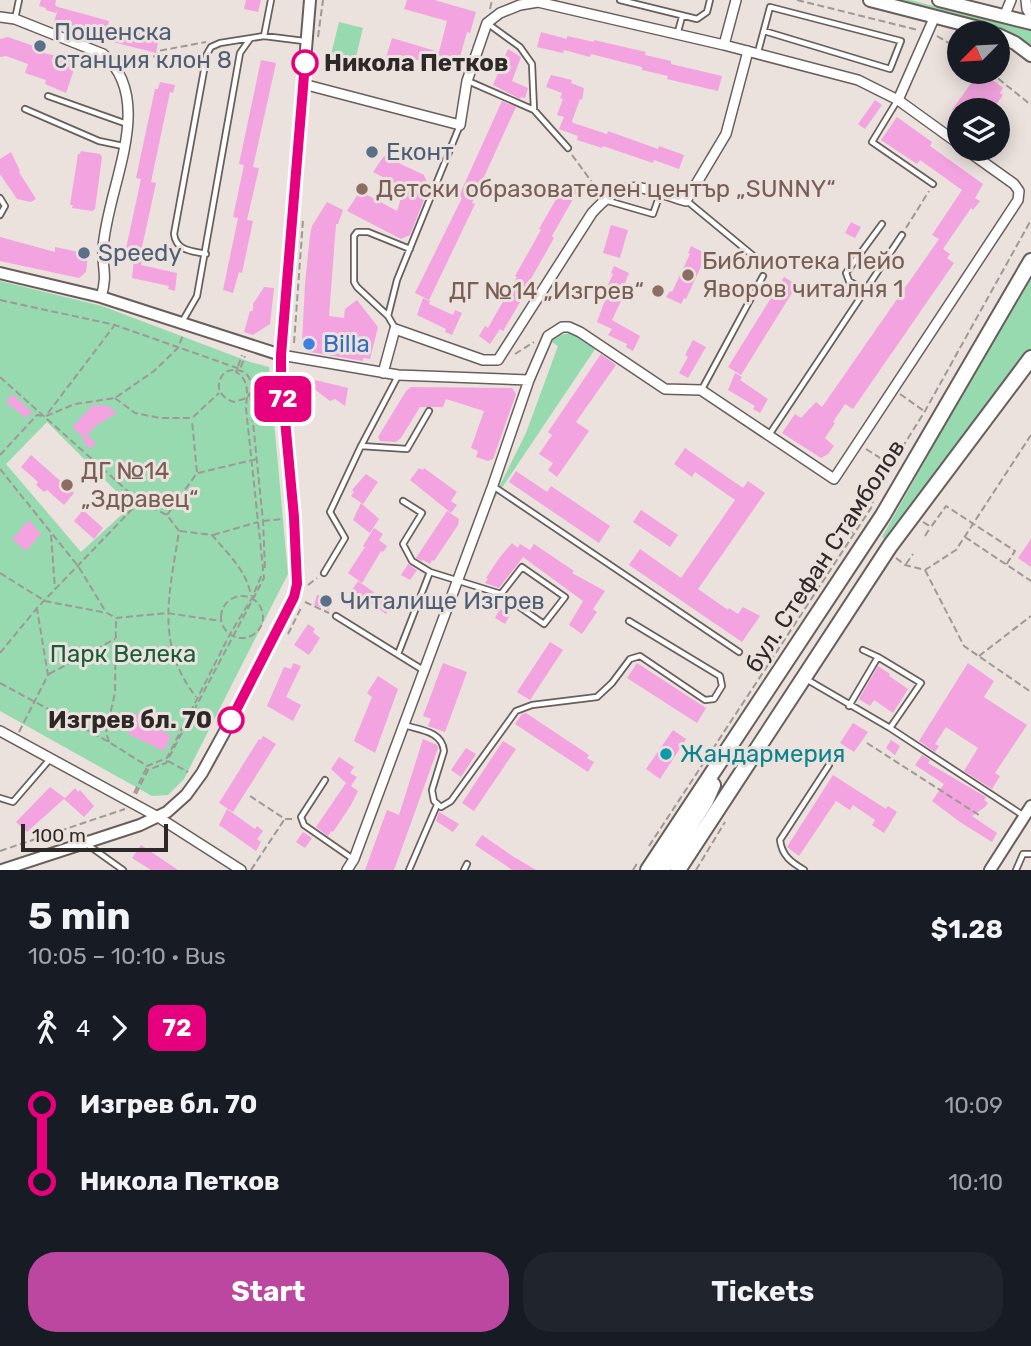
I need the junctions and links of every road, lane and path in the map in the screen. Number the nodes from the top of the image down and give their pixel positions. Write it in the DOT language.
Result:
graph roads {
  1 [pos="19,0"];
  2 [pos="271,0"];
  3 [pos="310,0"];
  4 [pos="323,0"];
  5 [pos="620,0"];
  6 [pos="710,0"];
  7 [pos="736,0"];
  8 [pos="797,0"];
  9 [pos="870,0"];
  10 [pos="939,0"];
  11 [pos="1011,0"];
  12 [pos="1026,0"];
  13 [pos="935,16"];
  14 [pos="1031,16"];
  15 [pos="0,17"];
  16 [pos="682,17"];
  17 [pos="1004,17"];
  18 [pos="15,19"];
  19 [pos="952,21"];
  20 [pos="487,23"];
  21 [pos="1031,23"];
  22 [pos="764,32"];
  23 [pos="926,32"];
  24 [pos="264,36"];
  25 [pos="677,36"];
  26 [pos="250,39"];
  27 [pos="947,40"];
  28 [pos="1010,41"];
  29 [pos="220,43"];
  30 [pos="312,44"];
  31 [pos="724,44"];
  32 [pos="752,52"];
  33 [pos="1031,55"];
  34 [pos="114,63"];
  35 [pos="467,81"];
  36 [pos="303,84"];
  37 [pos="1005,84"];
  38 [pos="48,96"];
  39 [pos="898,100"];
  40 [pos="1031,105"];
  41 [pos="25,108"];
  42 [pos="534,110"];
  43 [pos="128,124"];
  44 [pos="460,125"];
  45 [pos="947,135"];
  46 [pos="123,146"];
  47 [pos="568,148"];
  48 [pos="982,161"];
  49 [pos="933,184"];
  50 [pos="660,194"];
  51 [pos="0,198"];
  52 [pos="604,200"];
  53 [pos="686,201"];
  54 [pos="0,215"];
  55 [pos="1031,220"];
  56 [pos="303,221"];
  57 [pos="882,224"];
  58 [pos="902,235"];
  59 [pos="410,248"];
  60 [pos="206,254"];
  61 [pos="756,258"];
  62 [pos="1031,261"];
  63 [pos="0,272"];
  64 [pos="763,276"];
  65 [pos="864,290"];
  66 [pos="102,297"];
  67 [pos="0,300"];
  68 [pos="388,316"];
  69 [pos="185,324"];
  70 [pos="115,325"];
  71 [pos="396,329"];
  72 [pos="548,336"];
  73 [pos="282,340"];
  74 [pos="247,345"];
  75 [pos="178,348"];
  76 [pos="503,354"];
  77 [pos="281,355"];
  78 [pos="1031,358"];
  79 [pos="238,369"];
  80 [pos="383,373"];
  81 [pos="398,375"];
  82 [pos="0,377"];
  83 [pos="529,380"];
  84 [pos="701,390"];
  85 [pos="893,390"];
  86 [pos="282,391"];
  87 [pos="220,393"];
  88 [pos="250,393"];
  89 [pos="247,397"];
  90 [pos="115,398"];
  91 [pos="429,411"];
  92 [pos="925,411"];
  93 [pos="46,416"];
  94 [pos="192,418"];
  95 [pos="1031,435"];
  96 [pos="769,436"];
  97 [pos="858,443"];
  98 [pos="361,446"];
  99 [pos="0,455"];
  100 [pos="257,459"];
  101 [pos="252,460"];
  102 [pos="892,465"];
  103 [pos="0,470"];
  104 [pos="197,473"];
  105 [pos="493,485"];
  106 [pos="877,488"];
  107 [pos="863,494"];
  108 [pos="403,501"];
  109 [pos="139,502"];
  110 [pos="167,516"];
  111 [pos="849,516"];
  112 [pos="294,517"];
  113 [pos="919,519"];
  114 [pos="263,521"];
  115 [pos="258,522"];
  116 [pos="973,524"];
  117 [pos="931,527"];
  118 [pos="179,531"];
  119 [pos="51,534"];
  120 [pos="853,534"];
  121 [pos="212,535"];
  122 [pos="925,536"];
  123 [pos="965,537"];
  124 [pos="913,554"];
  125 [pos="893,555"];
  126 [pos="905,565"];
  127 [pos="1006,565"];
  128 [pos="78,566"];
  129 [pos="925,570"];
  130 [pos="263,572"];
  131 [pos="430,572"];
  132 [pos="0,573"];
  133 [pos="324,573"];
  134 [pos="457,580"];
  135 [pos="1031,581"];
  136 [pos="306,586"];
  137 [pos="55,590"];
  138 [pos="501,594"];
  139 [pos="252,599"];
  140 [pos="45,601"];
  141 [pos="304,602"];
  142 [pos="37,608"];
  143 [pos="167,613"];
  144 [pos="107,614"];
  145 [pos="336,616"];
  146 [pos="1031,616"];
  147 [pos="116,618"];
  148 [pos="222,621"];
  149 [pos="629,621"];
  150 [pos="230,634"];
  151 [pos="234,636"];
  152 [pos="116,638"];
  153 [pos="863,650"];
  154 [pos="739,652"];
  155 [pos="0,653"];
  156 [pos="398,654"];
  157 [pos="979,656"];
  158 [pos="878,657"];
  159 [pos="765,668"];
  160 [pos="423,670"];
  161 [pos="48,674"];
  162 [pos="802,677"];
  163 [pos="0,683"];
  164 [pos="1031,692"];
  165 [pos="197,698"];
  166 [pos="35,701"];
  167 [pos="849,706"];
  168 [pos="403,724"];
  169 [pos="890,728"];
  170 [pos="0,731"];
  171 [pos="18,733"];
  172 [pos="109,742"];
  173 [pos="867,743"];
  174 [pos="727,752"];
  175 [pos="51,758"];
  176 [pos="166,760"];
  177 [pos="829,765"];
  178 [pos="147,766"];
  179 [pos="202,773"];
  180 [pos="325,780"];
  181 [pos="250,796"];
  182 [pos="0,798"];
  183 [pos="130,802"];
  184 [pos="437,805"];
  185 [pos="1029,814"];
  186 [pos="158,817"];
  187 [pos="982,817"];
  188 [pos="285,819"];
  189 [pos="304,825"];
  190 [pos="87,844"];
  191 [pos="648,848"];
  192 [pos="0,851"];
  193 [pos="1031,854"];
  194 [pos="354,859"];
  195 [pos="644,864"];
  196 [pos="2,870"];
  197 [pos="122,870"];
  198 [pos="241,870"];
  199 [pos="251,870"];
  200 [pos="347,870"];
  201 [pos="409,870"];
  202 [pos="633,870"];
  203 [pos="662,870"];
  204 [pos="678,870"];
  205 [pos="804,870"];
  206 [pos="990,870"];
  207 [pos="1016,870"];
  1 -- 18 [label="lane"];
  2 -- 24 [label="lane"];
  3 -- 30 [label="street"];
  4 -- 30 [label="path"];
  5 -- 16 [label="lane"];
  6 -- 16 [label="lane"];
  7 -- 31 [label="street"];
  8 -- 23 [label="path"];
  9 -- 13 [label="main road"];
  10 -- 17 [label="main road"];
  11 -- 17 [label="street"];
  12 -- 14 [label="street"];
  13 -- 19 [label="main road"];
  13 -- 23 [label="street"];
  15 -- 18 [label="street"];
  16 -- 25 [label="lane"];
  17 -- 21 [label="main road"];
  18 -- 34 [label="street"];
  20 -- 25 [label="street"];
  20 -- 35 [label="street"];
  20 -- 42 [label="lane"];
  22 -- 22 [label="lane"];
  22 -- 32 [label="lane"];
  23 -- 27 [label="path"];
  23 -- 39 [label="street"];
  24 -- 26 [label="lane"];
  24 -- 30 [label="lane"];
  25 -- 31 [label="street"];
  26 -- 29 [label="lane"];
  26 -- 60 [label="lane"];
  28 -- 33 [label="main road"];
  29 -- 34 [label="path"];
  29 -- 60 [label="lane"];
  30 -- 36 [label="street"];
  31 -- 32 [label="street"];
  32 -- 39 [label="street"];
  32 -- 53 [label="street"];
  34 -- 43 [label="street"];
  35 -- 42 [label="lane"];
  35 -- 44 [label="street"];
  36 -- 44 [label="street"];
  36 -- 73 [label="street"];
  37 -- 40 [label="path"];
  38 -- 43 [label="lane"];
  39 -- 45 [label="street"];
  39 -- 49 [label="lane"];
  41 -- 46 [label="lane"];
  42 -- 47 [label="lane"];
  43 -- 46 [label="street"];
  44 -- 59 [label="lane"];
  46 -- 66 [label="street"];
  47 -- 52 [label="path"];
  48 -- 85 [label="street"];
  49 -- 58 [label="path"];
  50 -- 52 [label="street"];
  50 -- 52 [label="lane"];
  50 -- 53 [label="street"];
  51 -- 54 [label="lane"];
  52 -- 76 [label="street"];
  53 -- 61 [label="lane"];
  55 -- 92 [label="path"];
  56 -- 73 [label="path"];
  57 -- 65 [label="lane"];
  58 -- 65 [label="lane"];
  59 -- 68 [label="lane"];
  59 -- 68 [label="lane"];
  60 -- 69 [label="lane"];
  62 -- 174 [label="main road, бул. Стефан Стамболов"];
  63 -- 66 [label="street"];
  64 -- 84 [label="lane"];
  65 -- 96 [label="lane"];
  66 -- 69 [label="street"];
  67 -- 70 [label="path"];
  68 -- 71 [label="lane"];
  69 -- 74 [label="street"];
  69 -- 75 [label="path"];
  70 -- 75 [label="path"];
  70 -- 93 [label="path"];
  71 -- 76 [label="street"];
  71 -- 80 [label="street"];
  72 -- 76 [label="path"];
  72 -- 83 [label="street"];
  72 -- 84 [label="street"];
  73 -- 77 [label="street"];
  74 -- 77 [label="street"];
  74 -- 79 [label="path"];
  75 -- 79 [label="path"];
  75 -- 90 [label="path"];
  77 -- 80 [label="street"];
  77 -- 86 [label="street"];
  78 -- 162 [label="main road, бул. Стефан Стамболов"];
  79 -- 87 [label="path"];
  79 -- 88 [label="path"];
  79 -- 89 [label="path"];
  80 -- 81 [label="street"];
  81 -- 83 [label="street"];
  81 -- 98 [label="lane"];
  82 -- 93 [label="path"];
  83 -- 105 [label="street"];
  84 -- 96 [label="street"];
  85 -- 92 [label="path"];
  85 -- 97 [label="street"];
  86 -- 88 [label="path"];
  86 -- 112 [label="street"];
  87 -- 89 [label="path"];
  87 -- 94 [label="path"];
  88 -- 89 [label="path"];
  88 -- 100 [label="path"];
  89 -- 101 [label="path"];
  90 -- 93 [label="path"];
  90 -- 94 [label="path"];
  91 -- 98 [label="lane"];
  92 -- 102 [label="path"];
  93 -- 99 [label="path"];
  93 -- 109 [label="path"];
  94 -- 104 [label="path"];
  95 -- 116 [label="path"];
  96 -- 97 [label="street"];
  97 -- 102 [label="path"];
  98 -- 133 [label="lane"];
  100 -- 101 [label="path"];
  100 -- 114 [label="path"];
  101 -- 104 [label="path"];
  101 -- 115 [label="path"];
  102 -- 106 [label="path"];
  103 -- 119 [label="path"];
  104 -- 110 [label="path"];
  105 -- 134 [label="street"];
  105 -- 154 [label="lane"];
  106 -- 107 [label="path"];
  106 -- 120 [label="path"];
  108 -- 131 [label="lane"];
  109 -- 110 [label="path"];
  109 -- 128 [label="path"];
  110 -- 118 [label="path"];
  111 -- 120 [label="path"];
  112 -- 114 [label="path"];
  112 -- 179 [label="street"];
  113 -- 117 [label="path"];
  114 -- 115 [label="path"];
  114 -- 130 [label="path"];
  115 -- 121 [label="path"];
  115 -- 130 [label="path"];
  116 -- 117 [label="path"];
  116 -- 123 [label="path"];
  116 -- 127 [label="path"];
  117 -- 122 [label="path"];
  118 -- 121 [label="path"];
  118 -- 143 [label="path"];
  119 -- 128 [label="path"];
  119 -- 137 [label="path"];
  120 -- 159 [label="path"];
  121 -- 139 [label="path"];
  123 -- 127 [label="path"];
  123 -- 129 [label="path"];
  124 -- 126 [label="path"];
  125 -- 126 [label="path"];
  126 -- 129 [label="path"];
  127 -- 135 [label="path"];
  128 -- 137 [label="path"];
  128 -- 144 [label="path"];
  129 -- 157 [label="path"];
  130 -- 139 [label="path"];
  131 -- 134 [label="lane"];
  131 -- 156 [label="lane"];
  132 -- 140 [label="path"];
  133 -- 136 [label="path"];
  134 -- 138 [label="lane"];
  134 -- 160 [label="street"];
  137 -- 140 [label="path"];
  138 -- 138 [label="lane"];
  139 -- 148 [label="path"];
  139 -- 150 [label="path"];
  139 -- 151 [label="path"];
  139 -- 151 [label="path"];
  140 -- 142 [label="path"];
  140 -- 144 [label="path"];
  141 -- 145 [label="path"];
  142 -- 155 [label="path"];
  142 -- 161 [label="path"];
  143 -- 147 [label="path"];
  143 -- 148 [label="path"];
  143 -- 165 [label="path"];
  144 -- 147 [label="path"];
  145 -- 156 [label="lane"];
  146 -- 157 [label="path"];
  147 -- 152 [label="path"];
  148 -- 150 [label="path"];
  149 -- 184 [label="lane"];
  150 -- 151 [label="path"];
  150 -- 165 [label="path"];
  151 -- 176 [label="path"];
  152 -- 161 [label="path"];
  152 -- 172 [label="path"];
  153 -- 158 [label="lane"];
  154 -- 159 [label="path"];
  156 -- 160 [label="lane"];
  157 -- 164 [label="path"];
  158 -- 167 [label="lane"];
  158 -- 169 [label="lane"];
  159 -- 191 [label="path"];
  160 -- 168 [label="street"];
  161 -- 166 [label="path"];
  162 -- 167 [label="lane"];
  162 -- 204 [label="main road, бул. Стефан Стамболов"];
  163 -- 166 [label="path"];
  165 -- 176 [label="path"];
  166 -- 171 [label="path"];
  166 -- 172 [label="path"];
  167 -- 169 [label="lane"];
  168 -- 184 [label="lane"];
  168 -- 194 [label="street"];
  169 -- 185 [label="lane"];
  170 -- 175 [label="street"];
  172 -- 178 [label="path"];
  173 -- 187 [label="path"];
  174 -- 195 [label="main road, бул. Стефан Стамболов"];
  174 -- 203 [label="main road"];
  175 -- 182 [label="lane"];
  175 -- 183 [label="street"];
  176 -- 178 [label="path"];
  176 -- 179 [label="path"];
  176 -- 183 [label="path"];
  177 -- 205 [label="lane"];
  178 -- 183 [label="path"];
  179 -- 186 [label="street"];
  180 -- 189 [label="lane"];
  181 -- 188 [label="path"];
  183 -- 186 [label="street"];
  183 -- 192 [label="path"];
  184 -- 201 [label="lane"];
  185 -- 206 [label="street"];
  186 -- 190 [label="street"];
  186 -- 198 [label="street"];
  188 -- 189 [label="path"];
  188 -- 199 [label="path"];
  189 -- 194 [label="lane"];
  190 -- 196 [label="street"];
  190 -- 197 [label="lane"];
  193 -- 207 [label="lane"];
  194 -- 200 [label="street"];
  195 -- 202 [label="path"];
}
